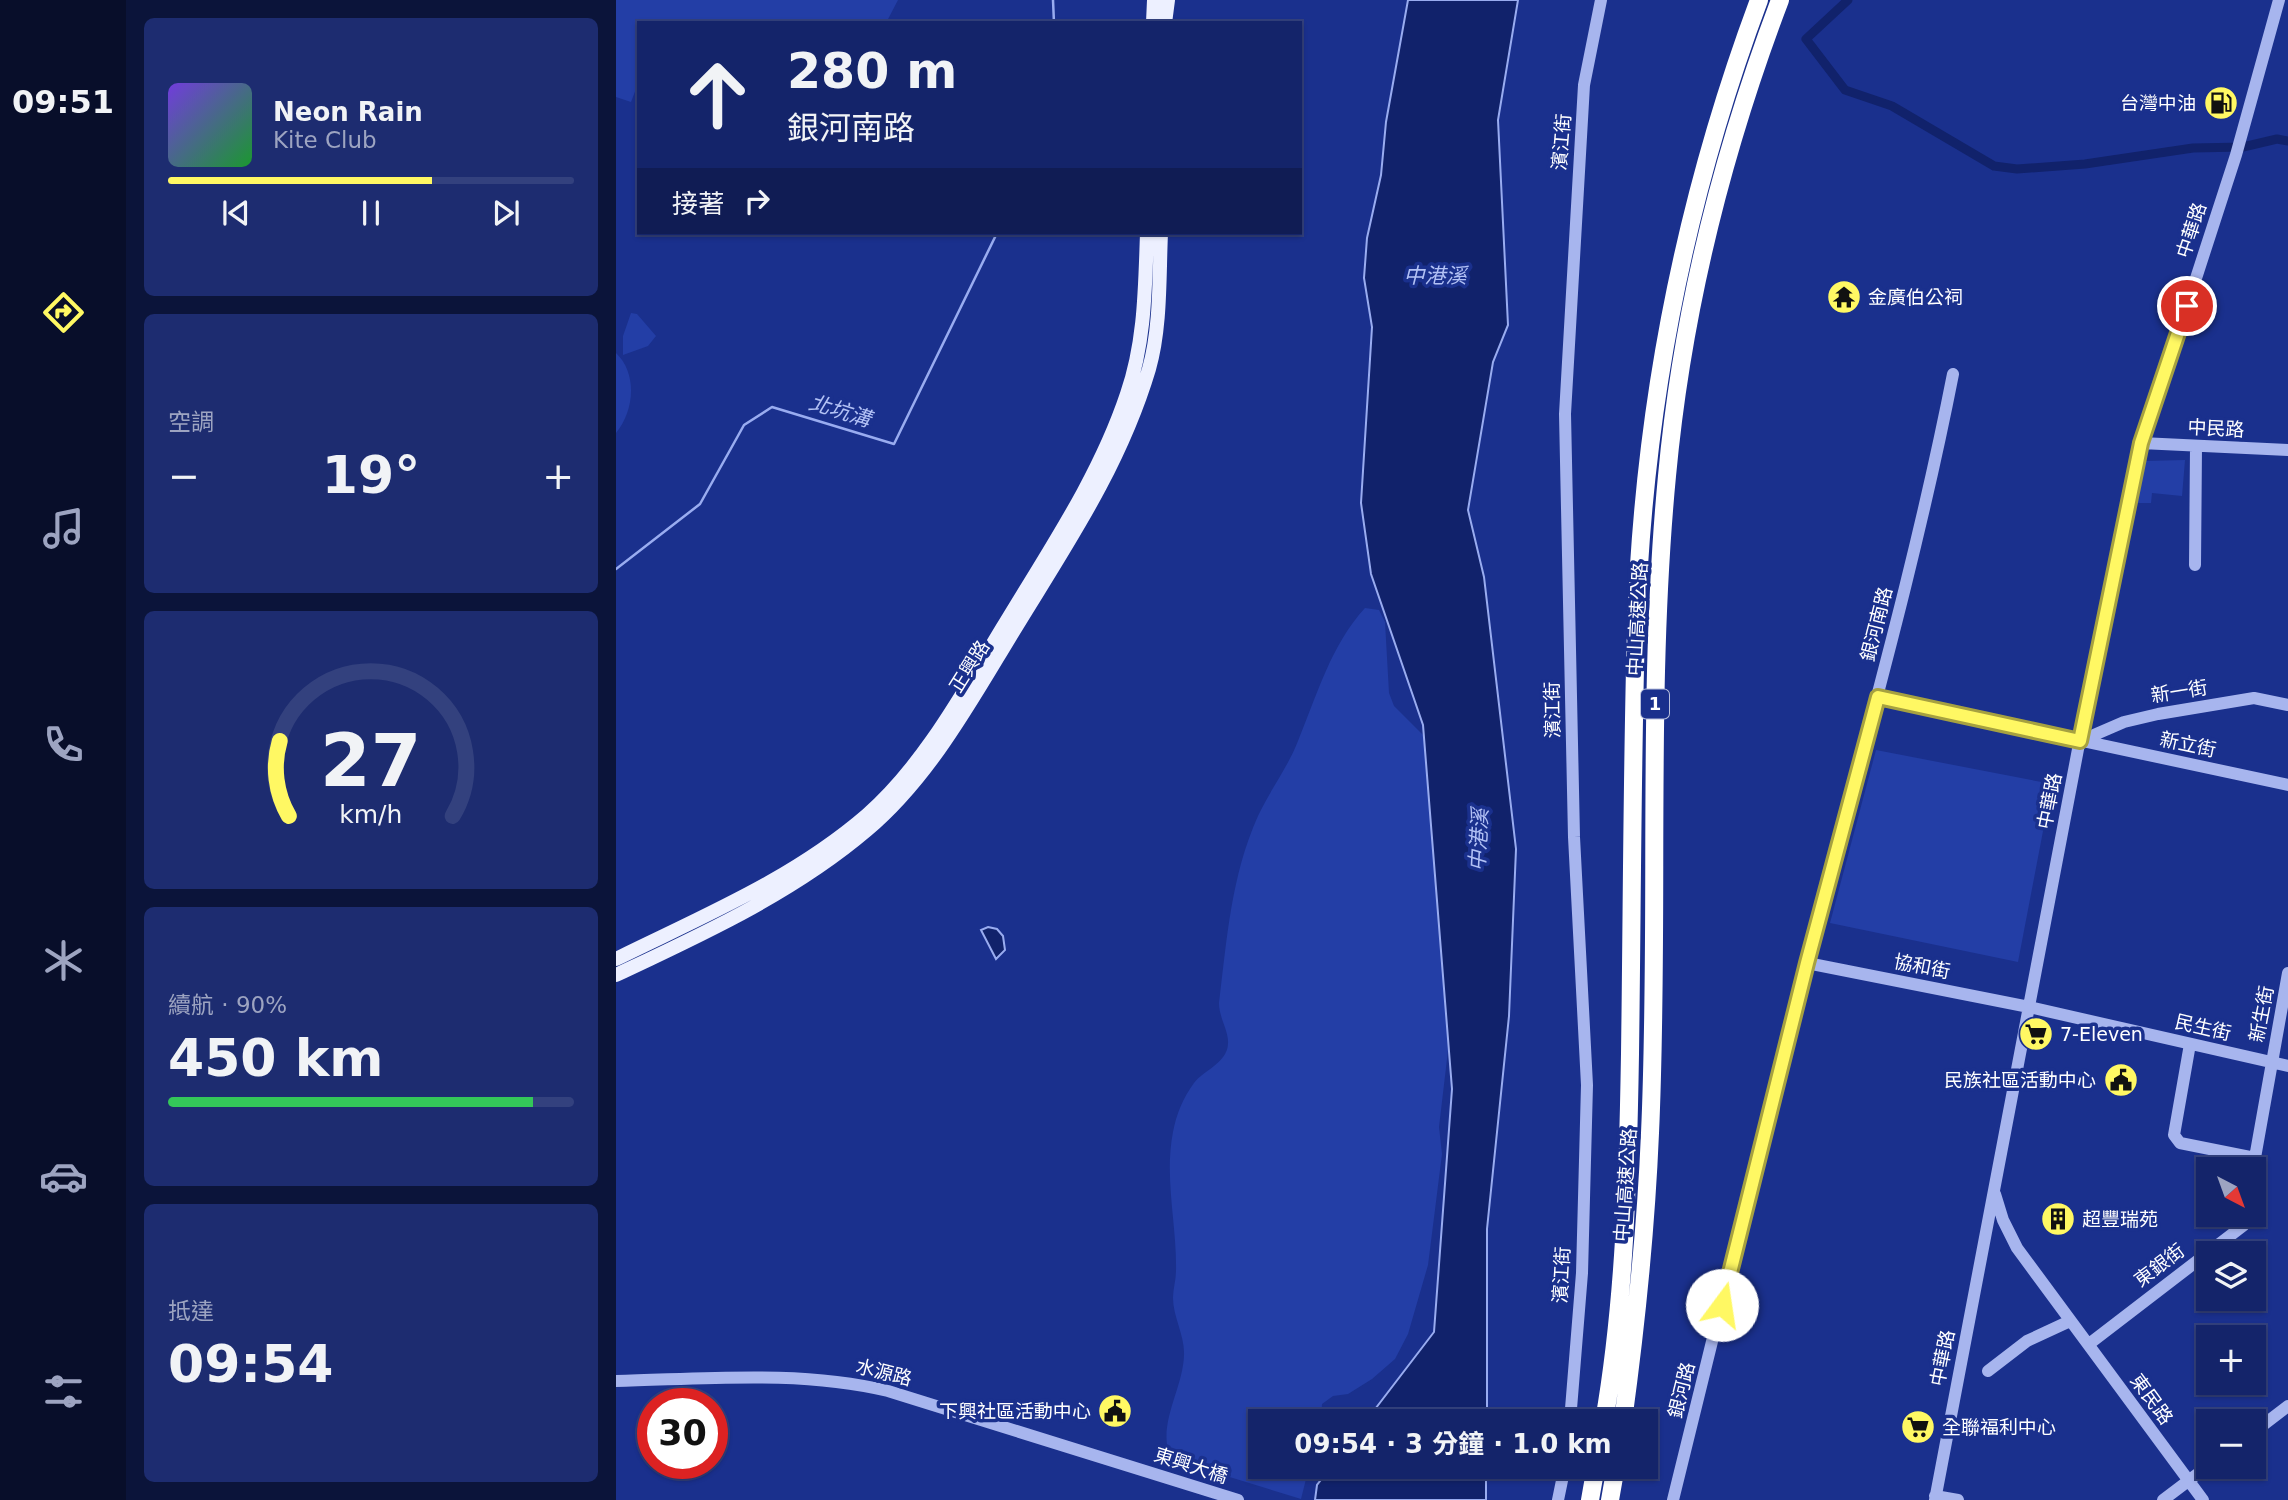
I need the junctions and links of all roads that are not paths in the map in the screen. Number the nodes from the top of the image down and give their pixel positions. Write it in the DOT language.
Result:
graph roads {
  1 [pos="1154,0"];
  2 [pos="1168,0"];
  3 [pos="1601,0"];
  4 [pos="1759,0"];
  5 [pos="1780,0"];
  6 [pos="2279,0"];
  7 [pos="1153,21"];
  8 [pos="1165,21"];
  9 [pos="1147,235"];
  10 [pos="1161,235"];
  11 [pos="1953,374"];
  12 [pos="2141,443"];
  13 [pos="2196,447"];
  14 [pos="2288,450"];
  15 [pos="2195,565"];
  16 [pos="1878,697"];
  17 [pos="2288,705"];
  18 [pos="2080,741"];
  19 [pos="2288,785"];
  20 [pos="616,959"];
  21 [pos="1807,963"];
  22 [pos="2288,973"];
  23 [pos="616,975"];
  24 [pos="2029,1007"];
  25 [pos="2190,1044"];
  26 [pos="2271,1062"];
  27 [pos="2288,1066"];
  28 [pos="2229,1157"];
  29 [pos="2255,1157"];
  30 [pos="1994,1187"];
  31 [pos="2241,1227"];
  32 [pos="2070,1321"];
  33 [pos="2089,1344"];
  34 [pos="1988,1371"];
  35 [pos="616,1381"];
  36 [pos="2288,1406"];
  37 [pos="1571,1409"];
  38 [pos="1606,1409"];
  39 [pos="1624,1409"];
  40 [pos="2266,1423"];
  41 [pos="1133,1467"];
  42 [pos="2196,1475"];
  43 [pos="1562,1479"];
  44 [pos="1594,1479"];
  45 [pos="1614,1479"];
  46 [pos="2188,1481"];
  47 [pos="1935,1498"];
  48 [pos="1238,1500"];
  49 [pos="1558,1500"];
  50 [pos="1590,1500"];
  51 [pos="1610,1500"];
  52 [pos="1672,1500"];
  53 [pos="1958,1500"];
  54 [pos="2163,1500"];
  55 [pos="2203,1500"];
  1 -- 7 [label="main road"];
  2 -- 8 [label="main road"];
  3 -- 37 [label="street, 濱江街"];
  4 -- 38 [label="highway, 中山高速公路 / 1"];
  5 -- 39 [label="highway, 中山高速公路 / 1"];
  6 -- 12 [label="street, 中華路"];
  9 -- 20 [label="main road, 正興路"];
  10 -- 23 [label="main road, 正興路"];
  11 -- 16 [label="street, 銀河南路"];
  12 -- 13 [label="street, 中民路"];
  12 -- 18 [label="street, 中華路"];
  13 -- 14 [label="street, 中民路"];
  13 -- 15 [label="street"];
  16 -- 18 [label="street, 新立街"];
  16 -- 21 [label="street, 銀河南路"];
  17 -- 18 [label="street, 新一街"];
  18 -- 19 [label="street, 新立街"];
  18 -- 24 [label="street, 中華路"];
  21 -- 24 [label="street, 協和街"];
  21 -- 52 [label="street, 銀河路"];
  22 -- 26 [label="street, 新生街"];
  24 -- 25 [label="street, 民生街"];
  24 -- 30 [label="street, 中華路"];
  25 -- 26 [label="street, 民生街"];
  25 -- 28 [label="street"];
  26 -- 27 [label="street, 民生街"];
  26 -- 29 [label="street"];
  30 -- 32 [label="street, 東民路"];
  30 -- 47 [label="street, 中華路"];
  31 -- 33 [label="street, 東銀街"];
  32 -- 33 [label="street, 東民路"];
  32 -- 34 [label="street"];
  33 -- 46 [label="street, 東民路"];
  35 -- 41 [label="street, 水源路"];
  36 -- 40 [label="street"];
  41 -- 48 [label="street, 東興大橋"];
  42 -- 46 [label="street"];
  43 -- 49 [label="street"];
  44 -- 50 [label="highway"];
  45 -- 51 [label="highway"];
  46 -- 54 [label="street"];
  46 -- 55 [label="street, 東民路"];
  47 -- 53 [label="street"];
}
